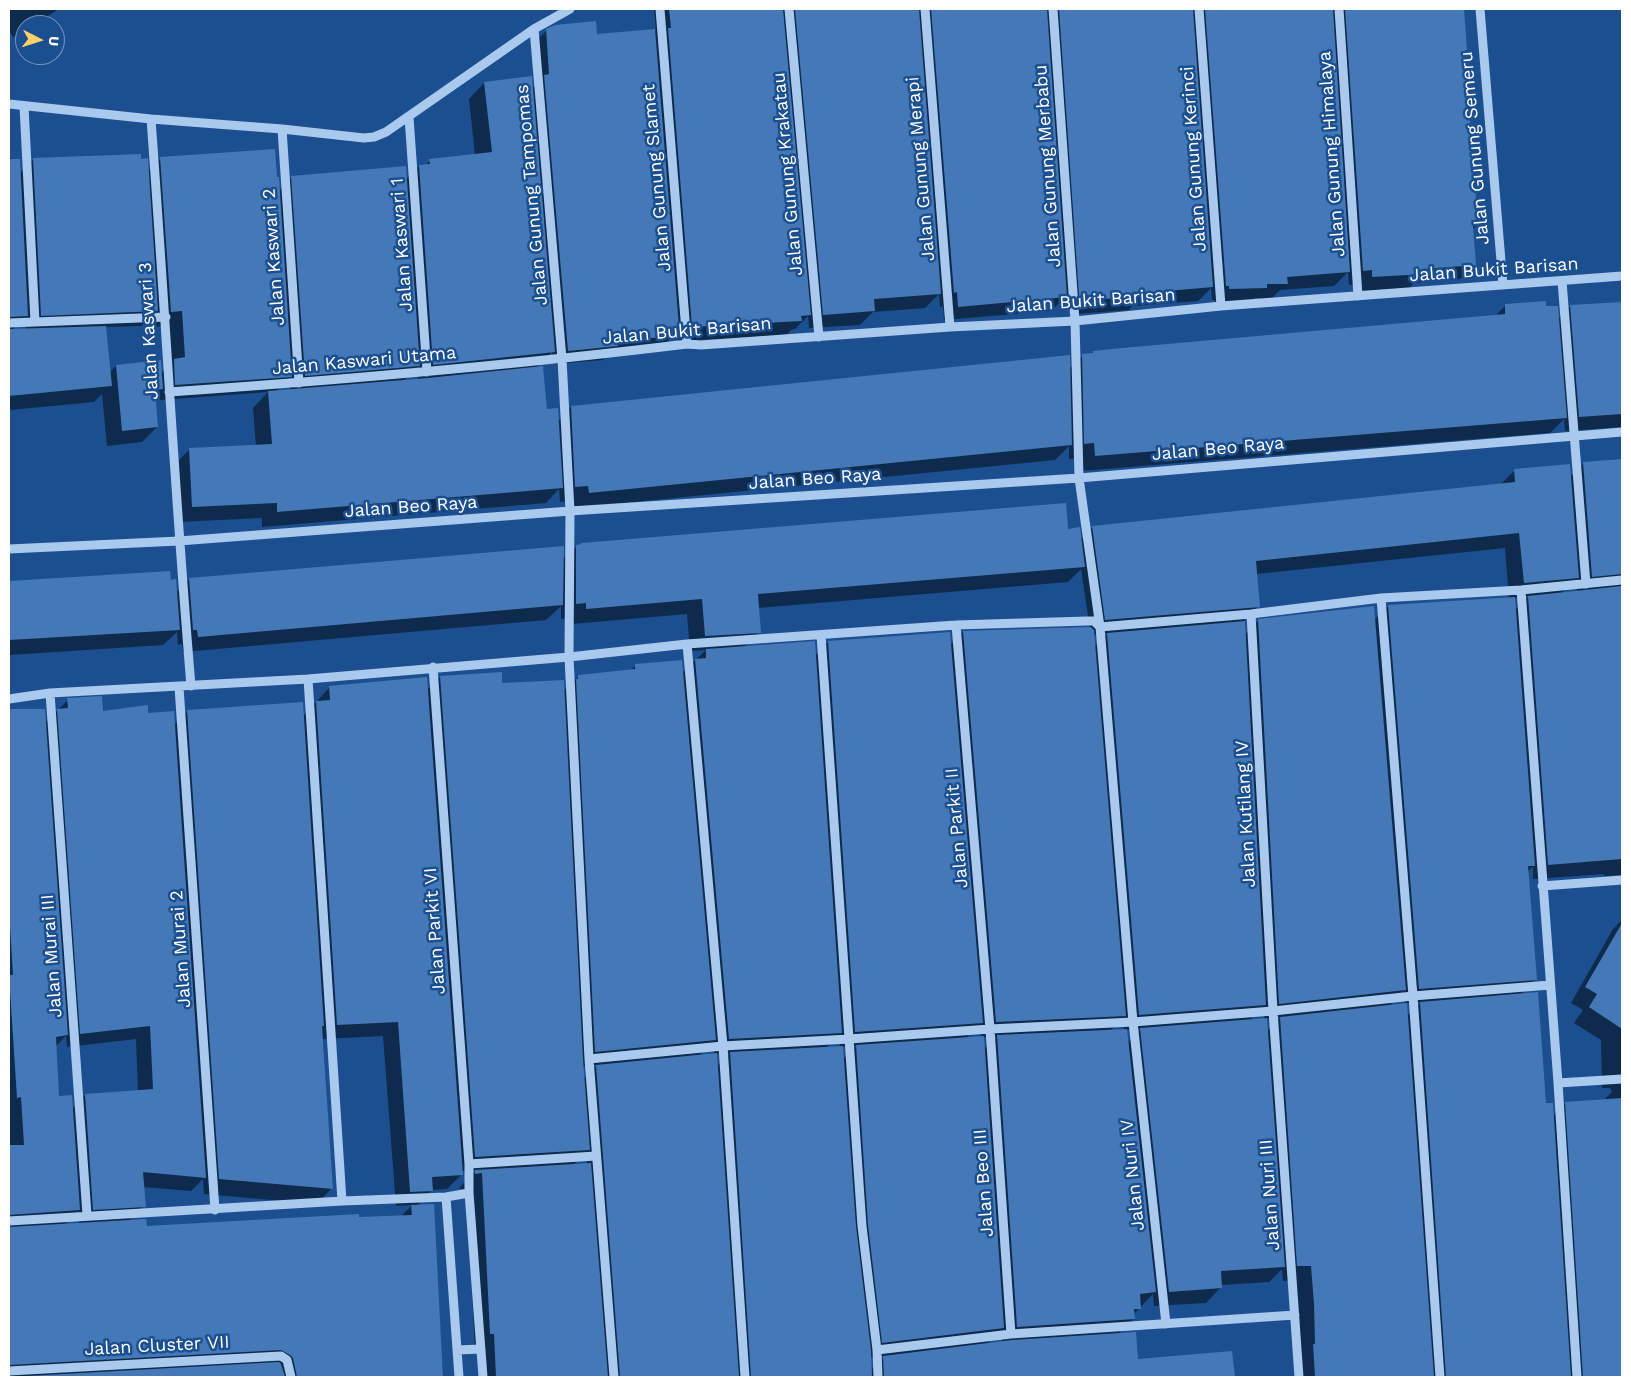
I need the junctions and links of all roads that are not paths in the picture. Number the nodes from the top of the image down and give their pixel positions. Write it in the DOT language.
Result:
graph roads {
  1 [pos="570,9"];
  2 [pos="660,9"];
  3 [pos="789,9"];
  4 [pos="925,9"];
  5 [pos="1053,9"];
  6 [pos="1199,9"];
  7 [pos="1339,9"];
  8 [pos="1480,9"];
  9 [pos="534,29"];
  10 [pos="9,104"];
  11 [pos="24,106"];
  12 [pos="409,117"];
  13 [pos="152,119"];
  14 [pos="282,129"];
  15 [pos="1622,276"];
  16 [pos="1562,281"];
  17 [pos="1503,285"];
  18 [pos="1358,296"];
  19 [pos="1221,306"];
  20 [pos="166,317"];
  21 [pos="1075,321"];
  22 [pos="35,322"];
  23 [pos="9,324"];
  24 [pos="950,327"];
  25 [pos="819,336"];
  26 [pos="687,344"];
  27 [pos="562,359"];
  28 [pos="427,372"];
  29 [pos="300,383"];
  30 [pos="169,392"];
  31 [pos="1622,432"];
  32 [pos="1574,436"];
  33 [pos="1079,478"];
  34 [pos="570,511"];
  35 [pos="179,541"];
  36 [pos="9,549"];
  37 [pos="1622,580"];
  38 [pos="1586,584"];
  39 [pos="1521,590"];
  40 [pos="1382,598"];
  41 [pos="1251,614"];
  42 [pos="956,625"];
  43 [pos="1100,627"];
  44 [pos="821,635"];
  45 [pos="687,644"];
  46 [pos="569,656"];
  47 [pos="433,667"];
  48 [pos="308,679"];
  49 [pos="191,686"];
  50 [pos="179,687"];
  51 [pos="50,693"];
  52 [pos="9,699"];
  53 [pos="1622,880"];
  54 [pos="1542,886"];
  55 [pos="1550,984"];
  56 [pos="1414,996"];
  57 [pos="1273,1011"];
  58 [pos="1133,1022"];
  59 [pos="990,1029"];
  60 [pos="849,1039"];
  61 [pos="723,1046"];
  62 [pos="589,1059"];
  63 [pos="1622,1078"];
  64 [pos="1558,1083"];
  65 [pos="596,1156"];
  66 [pos="469,1164"];
  67 [pos="468,1193"];
  68 [pos="446,1197"];
  69 [pos="342,1201"];
  70 [pos="215,1210"];
  71 [pos="88,1215"];
  72 [pos="9,1221"];
  73 [pos="1295,1315"];
  74 [pos="1166,1324"];
  75 [pos="1011,1334"];
  76 [pos="480,1349"];
  77 [pos="457,1350"];
  78 [pos="876,1350"];
  79 [pos="9,1371"];
  80 [pos="291,1377"];
  81 [pos="459,1377"];
  82 [pos="483,1377"];
  83 [pos="614,1377"];
  84 [pos="745,1377"];
  85 [pos="878,1377"];
  86 [pos="1298,1377"];
  87 [pos="1440,1377"];
  88 [pos="1577,1377"];
  1 -- 9 [label="street"];
  2 -- 26 [label="street, Jalan Gunung Slamet"];
  3 -- 25 [label="street, Jalan Gunung Krakatau"];
  4 -- 24 [label="street, Jalan Gunung Merapi"];
  5 -- 21 [label="street, Jalan Gunung Merbabu"];
  6 -- 19 [label="street, Jalan Gunung Kerinci"];
  7 -- 18 [label="street, Jalan Gunung Himalaya"];
  8 -- 17 [label="street, Jalan Gunung Semeru"];
  9 -- 12 [label="street"];
  9 -- 27 [label="street, Jalan Gunung Tampomas"];
  10 -- 11 [label="street"];
  11 -- 13 [label="street"];
  11 -- 22 [label="street"];
  12 -- 14 [label="street"];
  12 -- 28 [label="street, Jalan Kaswari 1"];
  13 -- 14 [label="street"];
  13 -- 20 [label="street, Jalan Kaswari 3"];
  14 -- 29 [label="street, Jalan Kaswari 2"];
  15 -- 16 [label="street, Jalan Bukit Barisan"];
  16 -- 17 [label="street, Jalan Bukit Barisan"];
  16 -- 32 [label="street"];
  17 -- 18 [label="street, Jalan Bukit Barisan"];
  18 -- 19 [label="street, Jalan Bukit Barisan"];
  19 -- 21 [label="street, Jalan Bukit Barisan"];
  20 -- 22 [label="street"];
  20 -- 30 [label="street, Jalan Kaswari 3"];
  21 -- 24 [label="street, Jalan Bukit Barisan"];
  21 -- 33 [label="street, Jalan Gunung Merbabu"];
  22 -- 23 [label="street"];
  24 -- 25 [label="street, Jalan Bukit Barisan"];
  25 -- 26 [label="street, Jalan Bukit Barisan"];
  26 -- 27 [label="street, Jalan Bukit Barisan"];
  27 -- 28 [label="street, Jalan Kaswari Utama"];
  27 -- 34 [label="street, Jalan Gunung Tampomas"];
  28 -- 29 [label="street, Jalan Kaswari Utama"];
  29 -- 30 [label="street, Jalan Kaswari Utama"];
  30 -- 35 [label="street, Jalan Kaswari 3"];
  31 -- 32 [label="street, Jalan Beo Raya"];
  32 -- 33 [label="street, Jalan Beo Raya"];
  32 -- 38 [label="street"];
  33 -- 34 [label="street, Jalan Beo Raya"];
  33 -- 43 [label="street, Jalan Gunung Merbabu"];
  34 -- 35 [label="street, Jalan Beo Raya"];
  34 -- 46 [label="street, Jalan Gunung Tampomas"];
  35 -- 36 [label="street, Jalan Beo Raya"];
  35 -- 49 [label="street, Jalan Kaswari 3"];
  37 -- 38 [label="street"];
  38 -- 39 [label="street"];
  39 -- 40 [label="street"];
  39 -- 54 [label="street"];
  40 -- 41 [label="street"];
  40 -- 56 [label="street"];
  41 -- 43 [label="street"];
  41 -- 57 [label="street, Jalan Kutilang IV"];
  42 -- 43 [label="street"];
  42 -- 44 [label="street"];
  42 -- 59 [label="street, Jalan Parkit II"];
  43 -- 58 [label="street, Jalan Nuri IV"];
  44 -- 45 [label="street"];
  44 -- 60 [label="street"];
  45 -- 46 [label="street"];
  45 -- 61 [label="street"];
  46 -- 47 [label="street"];
  46 -- 62 [label="street, Jalan Gunung Tampomas"];
  47 -- 48 [label="street"];
  47 -- 66 [label="street, Jalan Parkit VI"];
  48 -- 49 [label="street"];
  48 -- 69 [label="street"];
  49 -- 50 [label="street"];
  50 -- 51 [label="street"];
  50 -- 70 [label="street, Jalan Murai 2"];
  51 -- 52 [label="street"];
  51 -- 71 [label="street, Jalan Murai III"];
  53 -- 54 [label="street"];
  54 -- 55 [label="street"];
  55 -- 56 [label="street"];
  55 -- 64 [label="street"];
  56 -- 57 [label="street"];
  56 -- 87 [label="street"];
  57 -- 58 [label="street"];
  57 -- 73 [label="street, Jalan Nuri III"];
  58 -- 59 [label="street"];
  58 -- 74 [label="street, Jalan Nuri IV"];
  59 -- 60 [label="street"];
  59 -- 75 [label="street, Jalan Beo III"];
  60 -- 61 [label="street"];
  60 -- 78 [label="street"];
  61 -- 62 [label="street"];
  61 -- 84 [label="street"];
  62 -- 65 [label="street, Jalan Gunung Tampomas"];
  63 -- 64 [label="street"];
  64 -- 88 [label="street"];
  65 -- 66 [label="street"];
  65 -- 83 [label="street, Jalan Gunung Tampomas"];
  66 -- 67 [label="street, Jalan Parkit VI"];
  67 -- 68 [label="street"];
  67 -- 76 [label="street, Jalan Parkit VI"];
  68 -- 69 [label="street"];
  68 -- 77 [label="street"];
  69 -- 70 [label="street"];
  70 -- 71 [label="street"];
  71 -- 72 [label="street"];
  73 -- 74 [label="street"];
  73 -- 86 [label="street, Jalan Nuri III"];
  74 -- 75 [label="street"];
  75 -- 78 [label="street"];
  76 -- 77 [label="street"];
  76 -- 82 [label="street, Jalan Parkit VI"];
  77 -- 81 [label="street"];
  78 -- 85 [label="street"];
  79 -- 80 [label="street, Jalan Cluster VII"];
}
